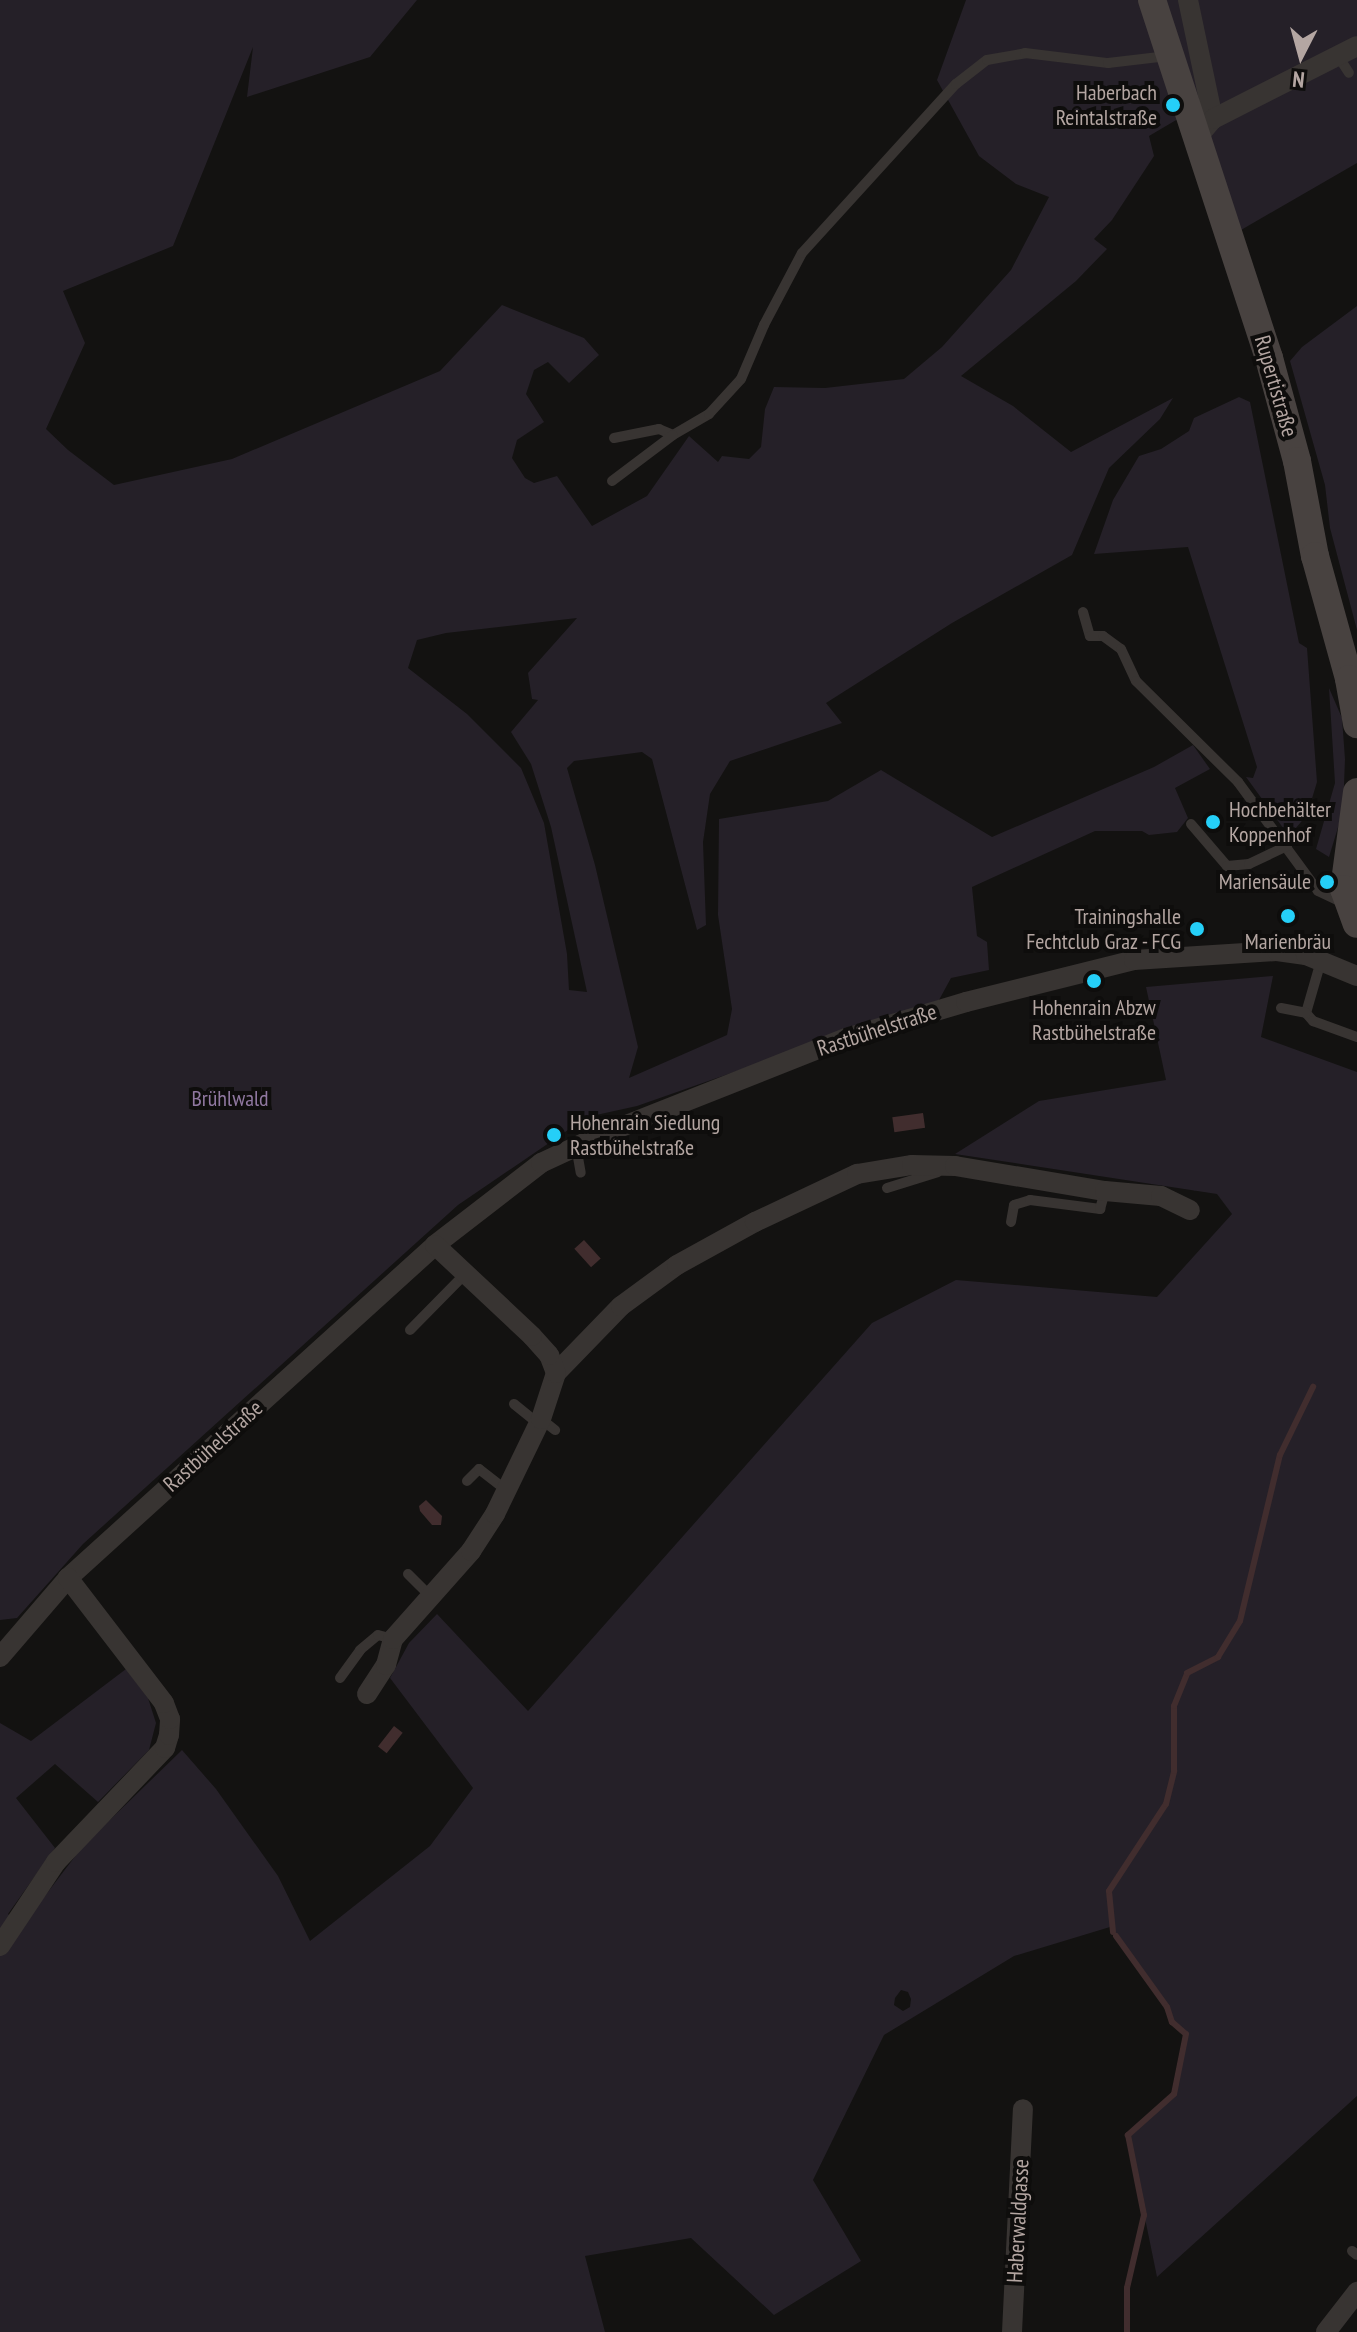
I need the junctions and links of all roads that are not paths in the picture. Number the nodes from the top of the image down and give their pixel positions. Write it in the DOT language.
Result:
graph roads {
  1 [pos="1152,0"];
  2 [pos="1188,0"];
  3 [pos="1357,46"];
  4 [pos="1170,55"];
  5 [pos="1205,129"];
  6 [pos="673,435"];
  7 [pos="614,438"];
  8 [pos="612,481"];
  9 [pos="1083,612"];
  10 [pos="1357,724"];
  11 [pos="1357,792"];
  12 [pos="1191,824"];
  13 [pos="1287,846"];
  14 [pos="1352,914"];
  15 [pos="1321,961"];
  16 [pos="1357,976"];
  17 [pos="1281,1008"];
  18 [pos="1306,1013"];
  19 [pos="1357,1037"];
  20 [pos="576,1146"];
  21 [pos="955,1166"];
  22 [pos="581,1173"];
  23 [pos="887,1188"];
  24 [pos="1105,1191"];
  25 [pos="1190,1210"];
  26 [pos="1011,1222"];
  27 [pos="435,1245"];
  28 [pos="466,1273"];
  29 [pos="410,1330"];
  30 [pos="556,1373"];
  31 [pos="514,1404"];
  32 [pos="545,1425"];
  33 [pos="467,1481"];
  34 [pos="507,1491"];
  35 [pos="408,1574"];
  36 [pos="68,1578"];
  37 [pos="432,1598"];
  38 [pos="393,1639"];
  39 [pos="0,1657"];
  40 [pos="340,1678"];
  41 [pos="367,1694"];
  42 [pos="0,1946"];
  43 [pos="1023,2109"];
  44 [pos="1357,2292"];
  45 [pos="1012,2332"];
  46 [pos="1326,2332"];
  1 -- 4 [label="main road, Rupertistraße"];
  2 -- 5 [label="street"];
  3 -- 5 [label="street"];
  4 -- 5 [label="main road, Rupertistraße"];
  4 -- 6 [label="lane"];
  5 -- 10 [label="main road, Rupertistraße"];
  6 -- 7 [label="lane"];
  6 -- 8 [label="lane"];
  9 -- 13 [label="lane"];
  11 -- 14 [label="main road"];
  12 -- 13 [label="lane"];
  13 -- 14 [label="lane"];
  15 -- 16 [label="street, Rastbühelstraße"];
  15 -- 18 [label="lane"];
  15 -- 20 [label="street, Rastbühelstraße"];
  17 -- 18 [label="lane"];
  18 -- 19 [label="lane"];
  20 -- 22 [label="lane"];
  20 -- 27 [label="street, Rastbühelstraße"];
  21 -- 23 [label="lane"];
  21 -- 24 [label="street"];
  21 -- 30 [label="street"];
  24 -- 25 [label="street"];
  24 -- 26 [label="lane"];
  27 -- 28 [label="street"];
  27 -- 36 [label="street, Rastbühelstraße"];
  28 -- 29 [label="lane"];
  28 -- 30 [label="street"];
  30 -- 32 [label="street"];
  31 -- 32 [label="lane"];
  32 -- 34 [label="street"];
  33 -- 34 [label="lane"];
  34 -- 37 [label="street"];
  35 -- 37 [label="lane"];
  36 -- 39 [label="street, Rastbühelstraße"];
  36 -- 42 [label="street"];
  37 -- 38 [label="street"];
  38 -- 40 [label="lane"];
  38 -- 41 [label="street"];
  43 -- 45 [label="street, Haberwaldgasse"];
  44 -- 46 [label="street"];
}
